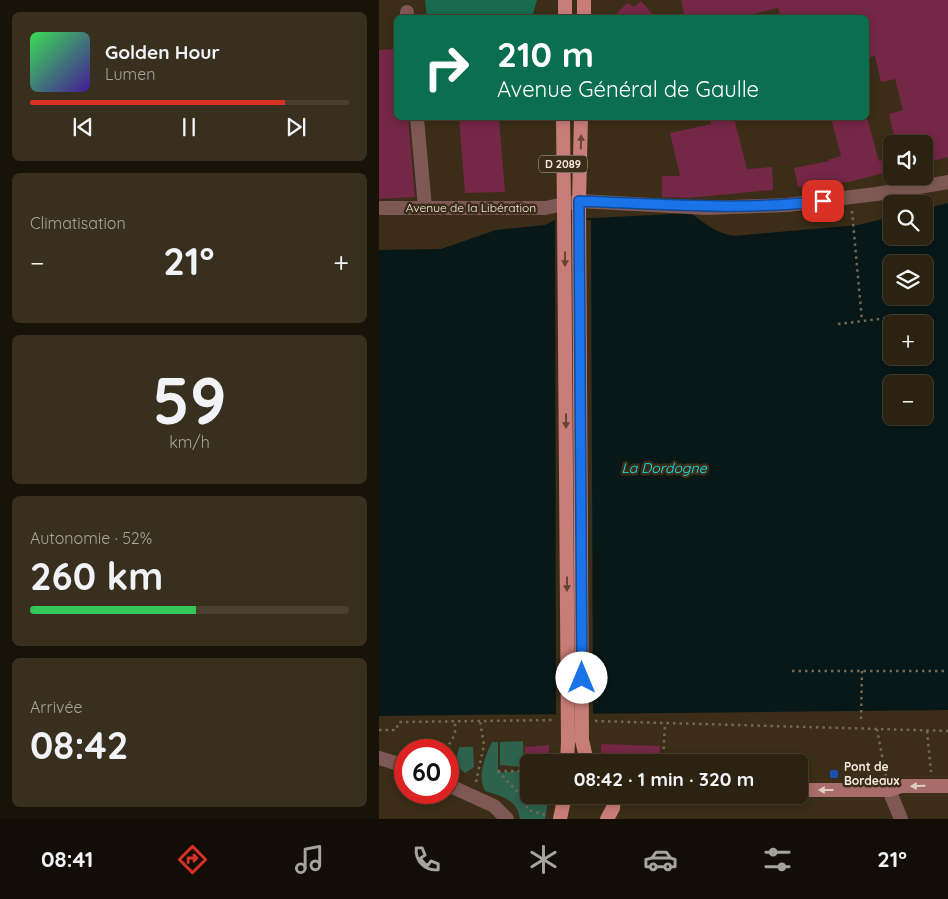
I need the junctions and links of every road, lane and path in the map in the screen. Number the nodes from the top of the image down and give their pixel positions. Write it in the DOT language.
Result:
graph roads {
  1 [pos="565,0"];
  2 [pos="585,0"];
  3 [pos="565,15"];
  4 [pos="584,15"];
  5 [pos="417,120"];
  6 [pos="563,120"];
  7 [pos="581,120"];
  8 [pos="948,182"];
  9 [pos="579,201"];
  10 [pos="379,208"];
  11 [pos="425,208"];
  12 [pos="564,208"];
  13 [pos="852,209"];
  14 [pos="883,319"];
  15 [pos="862,321"];
  16 [pos="838,324"];
  17 [pos="792,671"];
  18 [pos="862,671"];
  19 [pos="948,671"];
  20 [pos="861,719"];
  21 [pos="557,720"];
  22 [pos="455,721"];
  23 [pos="480,721"];
  24 [pos="594,721"];
  25 [pos="665,723"];
  26 [pos="877,729"];
  27 [pos="379,730"];
  28 [pos="927,731"];
  29 [pos="948,731"];
  30 [pos="452,739"];
  31 [pos="567,754"];
  32 [pos="585,754"];
  33 [pos="663,754"];
  34 [pos="379,758"];
  35 [pos="394,763"];
  36 [pos="520,771"];
  37 [pos="933,786"];
  38 [pos="948,786"];
  39 [pos="459,790"];
  40 [pos="808,790"];
  41 [pos="889,790"];
  42 [pos="470,795"];
  43 [pos="520,795"];
  44 [pos="526,804"];
  45 [pos="563,804"];
  46 [pos="613,804"];
  47 [pos="507,818"];
  48 [pos="548,819"];
  49 [pos="560,819"];
  50 [pos="607,819"];
  51 [pos="901,819"];
  1 -- 3 [label="main road"];
  2 -- 4 [label="main road"];
  5 -- 11 [label="street"];
  6 -- 12 [label="main road, D 2089"];
  9 -- 7 [label="main road, D 2089, one-way"];
  8 -- 9 [label="street, Avenue de la Libération"];
  9 -- 12 [label="street, Avenue de la Libération"];
  9 -- 32 [label="main road, D 2089, bridge"];
  10 -- 11 [label="street, Avenue de la Libération"];
  11 -- 12 [label="street, Avenue de la Libération"];
  12 -- 31 [label="main road, D 2089, one-way, bridge"];
  13 -- 15 [label="path"];
  14 -- 15 [label="path"];
  15 -- 16 [label="path"];
  17 -- 18 [label="path"];
  18 -- 19 [label="path"];
  18 -- 20 [label="path"];
  21 -- 23 [label="path"];
  22 -- 23 [label="path"];
  22 -- 27 [label="path"];
  22 -- 30 [label="path"];
  23 -- 42 [label="path"];
  24 -- 25 [label="path"];
  25 -- 26 [label="path"];
  25 -- 33 [label="path"];
  26 -- 28 [label="path"];
  26 -- 41 [label="path"];
  28 -- 29 [label="path"];
  28 -- 37 [label="path"];
  34 -- 35 [label="street"];
  36 -- 43 [label="path"];
  37 -- 38 [label="main road"];
  37 -- 41 [label="main road, one-way"];
  39 -- 42 [label="street"];
  41 -- 40 [label="main road, one-way"];
  41 -- 51 [label="street"];
  42 -- 47 [label="street"];
  44 -- 48 [label="path"];
  45 -- 49 [label="main road"];
  46 -- 50 [label="main road"];
}
